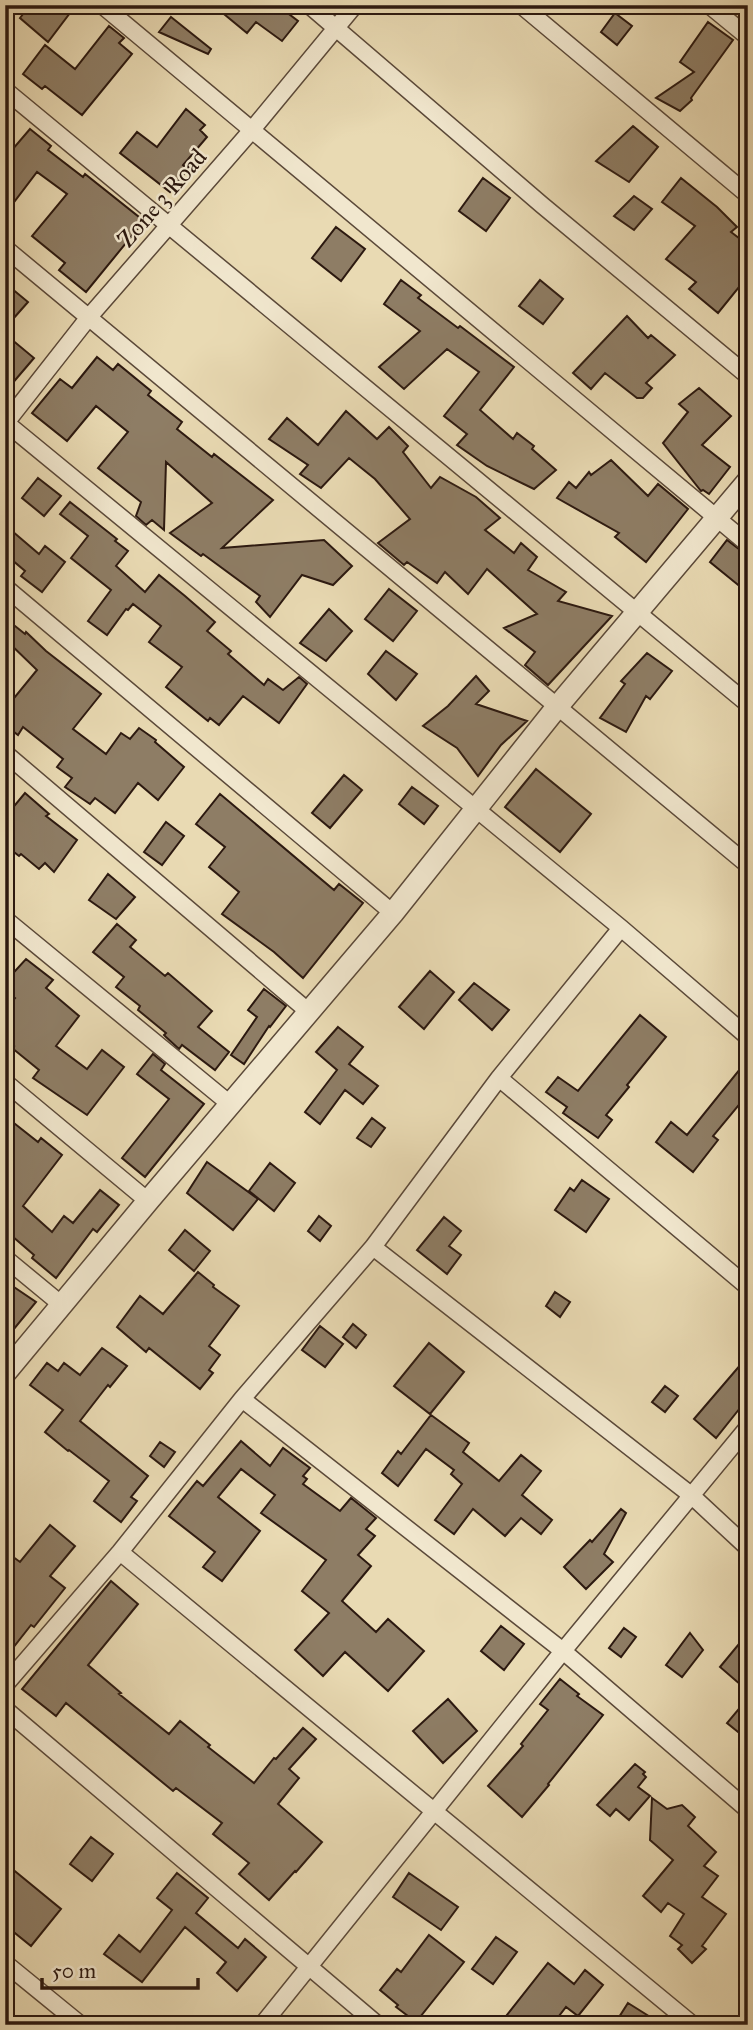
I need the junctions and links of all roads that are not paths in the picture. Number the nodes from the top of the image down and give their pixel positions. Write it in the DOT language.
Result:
graph roads {
  1 [pos="102,5"];
  2 [pos="309,5"];
  3 [pos="355,5"];
  4 [pos="521,5"];
  5 [pos="709,5"];
  6 [pos="337,28"];
  7 [pos="748,37"];
  8 [pos="5,90"];
  9 [pos="251,131"];
  10 [pos="748,195"];
  11 [pos="168,225"];
  12 [pos="5,248"];
  13 [pos="89,317"];
  14 [pos="748,376"];
  15 [pos="6,423"];
  16 [pos="748,481"];
  17 [pos="716,518"];
  18 [pos="748,544"];
  19 [pos="5,587"];
  20 [pos="637,612"];
  21 [pos="748,704"];
  22 [pos="557,708"];
  23 [pos="5,753"];
  24 [pos="475,810"];
  25 [pos="748,865"];
  26 [pos="393,913"];
  27 [pos="5,919"];
  28 [pos="621,929"];
  29 [pos="309,1012"];
  30 [pos="748,1037"];
  31 [pos="499,1078"];
  32 [pos="5,1082"];
  33 [pos="230,1104"];
  34 [pos="149,1201"];
  35 [pos="373,1247"];
  36 [pos="5,1258"];
  37 [pos="748,1287"];
  38 [pos="62,1305"];
  39 [pos="5,1373"];
  40 [pos="243,1399"];
  41 [pos="748,1427"];
  42 [pos="691,1495"];
  43 [pos="748,1548"];
  44 [pos="120,1552"];
  45 [pos="563,1651"];
  46 [pos="5,1685"];
  47 [pos="5,1709"];
  48 [pos="433,1810"];
  49 [pos="748,1810"];
  50 [pos="5,1963"];
  51 [pos="308,1967"];
  52 [pos="81,2025"];
  53 [pos="262,2025"];
  54 [pos="378,2025"];
  55 [pos="693,2025"];
  1 -- 9 [label="street"];
  2 -- 6 [label="street"];
  3 -- 6 [label="street, Zone 3 Road"];
  4 -- 10 [label="street"];
  5 -- 7 [label="street"];
  6 -- 9 [label="street, Zone 3 Road"];
  6 -- 14 [label="street"];
  8 -- 11 [label="street"];
  9 -- 11 [label="street, Zone 3 Road"];
  9 -- 17 [label="street"];
  11 -- 13 [label="street, Zone 3 Road"];
  11 -- 20 [label="street"];
  12 -- 13 [label="street"];
  13 -- 15 [label="street, Zone 3 Road"];
  13 -- 22 [label="street"];
  15 -- 24 [label="street"];
  16 -- 17 [label="street"];
  17 -- 18 [label="street"];
  17 -- 20 [label="street"];
  19 -- 26 [label="street"];
  20 -- 21 [label="street"];
  20 -- 22 [label="street"];
  22 -- 24 [label="street"];
  22 -- 25 [label="street"];
  23 -- 29 [label="street"];
  24 -- 26 [label="street"];
  24 -- 28 [label="street"];
  26 -- 29 [label="street"];
  27 -- 33 [label="street"];
  28 -- 30 [label="street"];
  28 -- 31 [label="street"];
  29 -- 33 [label="street"];
  31 -- 35 [label="street"];
  31 -- 37 [label="street"];
  32 -- 34 [label="street"];
  33 -- 34 [label="street"];
  34 -- 38 [label="street"];
  35 -- 40 [label="street"];
  35 -- 42 [label="street"];
  36 -- 38 [label="street"];
  38 -- 39 [label="street"];
  40 -- 44 [label="street"];
  40 -- 45 [label="street"];
  41 -- 42 [label="street"];
  42 -- 43 [label="street"];
  42 -- 45 [label="street"];
  44 -- 46 [label="street"];
  44 -- 48 [label="street"];
  45 -- 48 [label="street"];
  45 -- 49 [label="street"];
  47 -- 51 [label="street"];
  48 -- 51 [label="street"];
  48 -- 55 [label="street"];
  50 -- 52 [label="street"];
  51 -- 53 [label="street"];
  51 -- 54 [label="street"];
}
